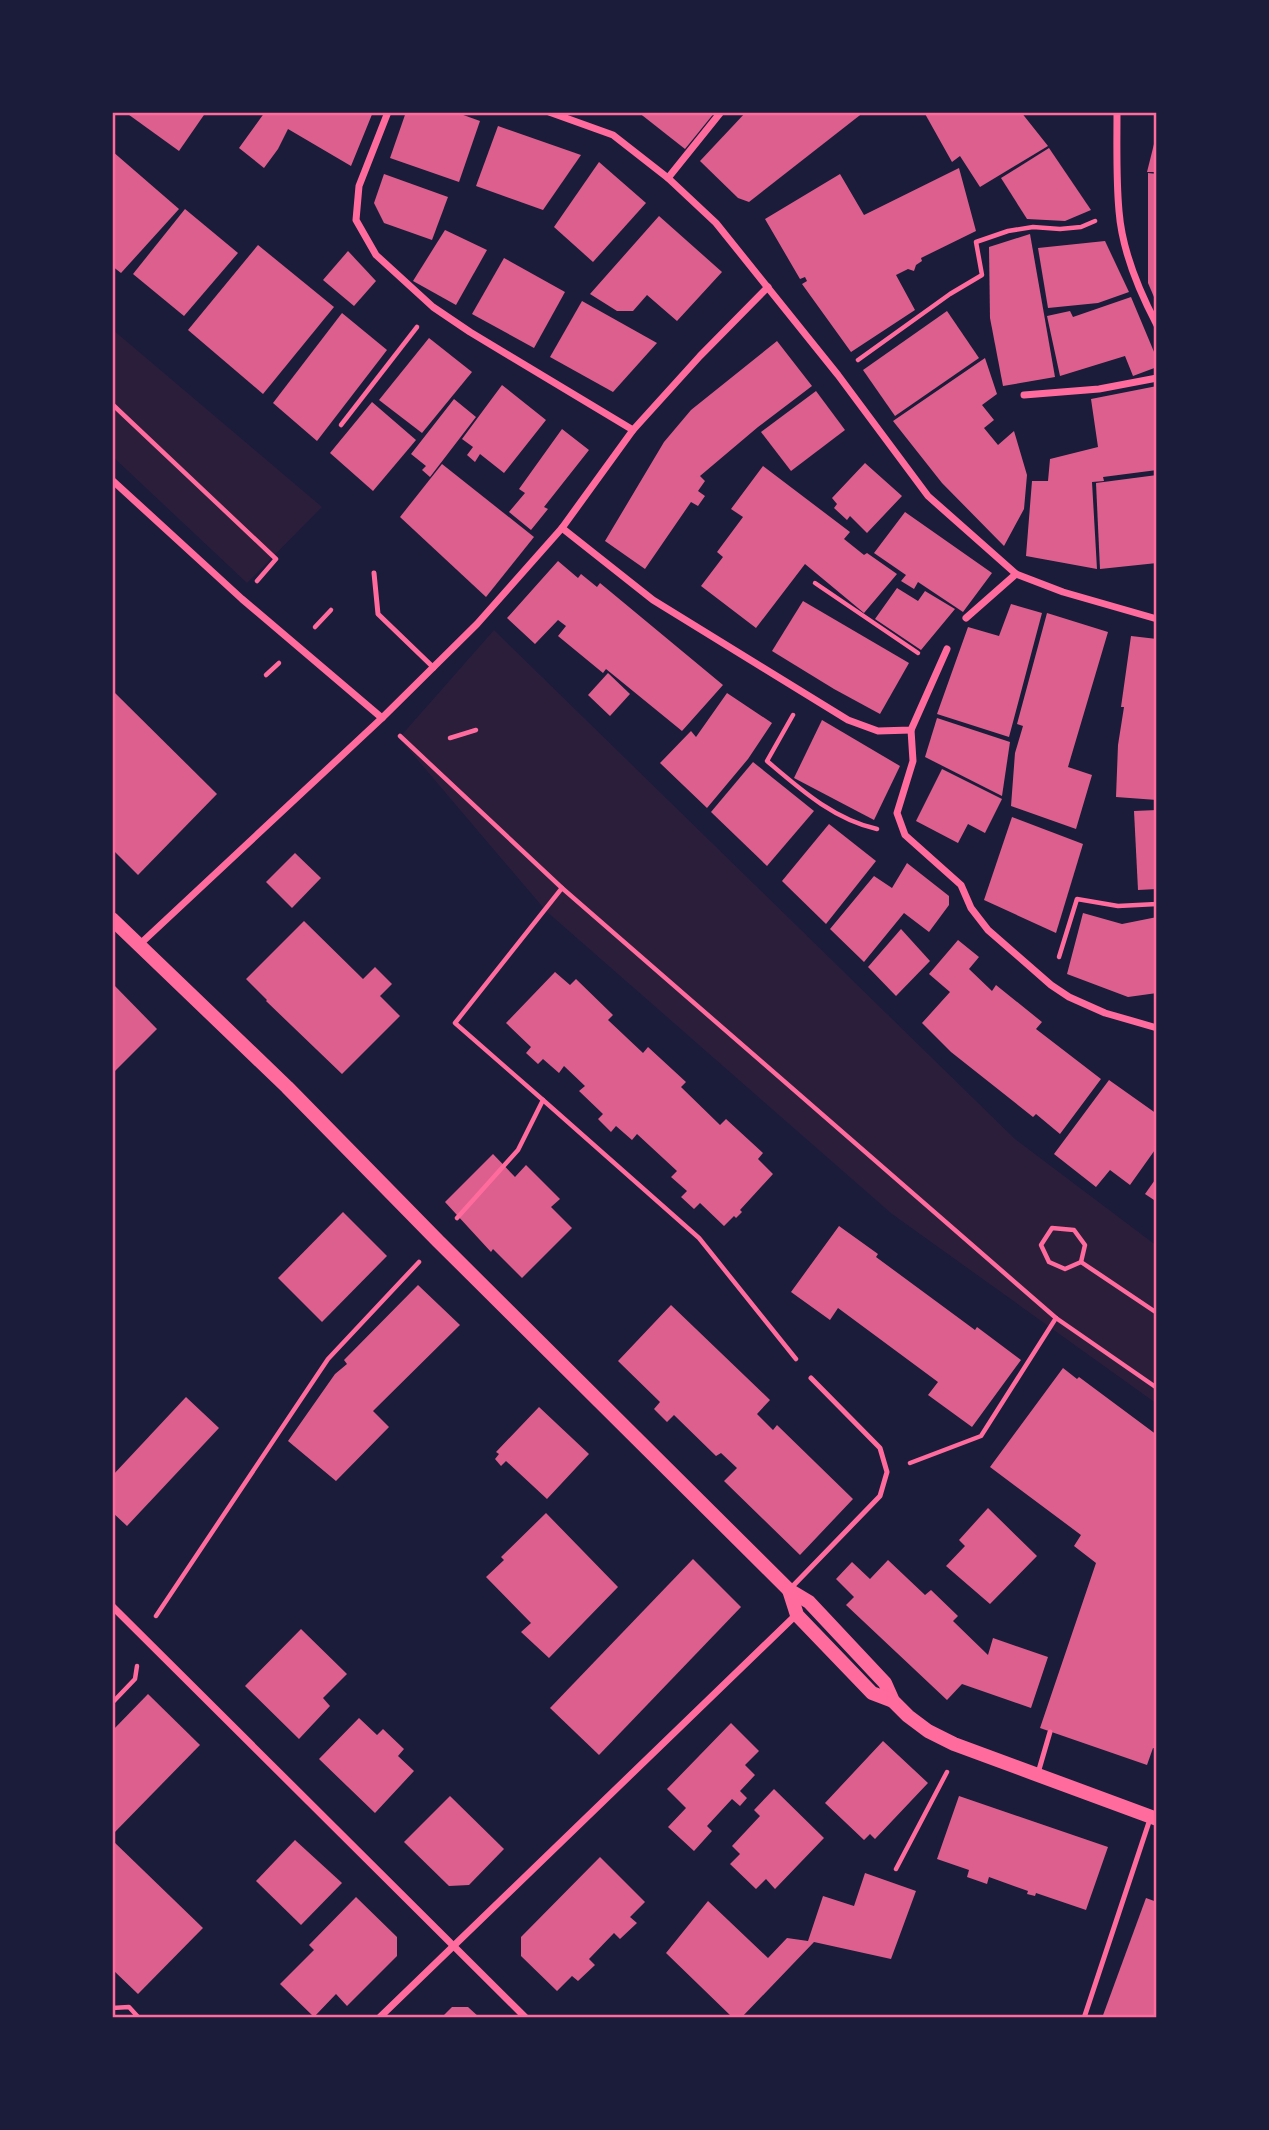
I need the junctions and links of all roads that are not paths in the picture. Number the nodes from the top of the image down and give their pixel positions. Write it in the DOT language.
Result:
graph roads {
  1 [pos="388,112"];
  2 [pos="549,112"];
  3 [pos="721,112"];
  4 [pos="1117,112"];
  5 [pos="668,178"];
  6 [pos="768,286"];
  7 [pos="1157,325"];
  8 [pos="1157,378"];
  9 [pos="1024,395"];
  10 [pos="634,430"];
  11 [pos="112,480"];
  12 [pos="562,528"];
  13 [pos="374,573"];
  14 [pos="1016,574"];
  15 [pos="966,618"];
  16 [pos="1157,619"];
  17 [pos="947,649"];
  18 [pos="434,668"];
  19 [pos="382,718"];
  20 [pos="911,730"];
  21 [pos="112,919"];
  22 [pos="139,945"];
  23 [pos="1157,1028"];
  24 [pos="811,1378"];
  25 [pos="789,1590"];
  26 [pos="809,1602"];
  27 [pos="112,1606"];
  28 [pos="797,1615"];
  29 [pos="893,1702"];
  30 [pos="1050,1732"];
  31 [pos="1037,1776"];
  32 [pos="1154,1818"];
  33 [pos="452,1946"];
  34 [pos="379,2018"];
  35 [pos="526,2018"];
  36 [pos="1084,2018"];
  1 -- 10 [label="street"];
  2 -- 5 [label="street"];
  3 -- 5 [label="street"];
  4 -- 7 [label="street"];
  5 -- 6 [label="street"];
  6 -- 10 [label="street"];
  6 -- 14 [label="street"];
  8 -- 9 [label="street"];
  10 -- 12 [label="street"];
  11 -- 19 [label="street"];
  12 -- 18 [label="street"];
  12 -- 20 [label="street"];
  13 -- 18 [label="lane"];
  14 -- 15 [label="street"];
  14 -- 16 [label="street"];
  17 -- 20 [label="street"];
  18 -- 19 [label="street"];
  19 -- 22 [label="street"];
  20 -- 23 [label="street"];
  21 -- 22 [label="main road"];
  22 -- 25 [label="main road"];
  24 -- 25 [label="lane"];
  25 -- 26 [label="main road"];
  25 -- 28 [label="main road"];
  26 -- 28 [label="street"];
  26 -- 29 [label="main road"];
  27 -- 33 [label="street"];
  28 -- 29 [label="main road"];
  28 -- 33 [label="street"];
  29 -- 31 [label="main road"];
  30 -- 31 [label="lane"];
  31 -- 32 [label="main road"];
  32 -- 36 [label="lane"];
  33 -- 34 [label="street"];
  33 -- 35 [label="street"];
}
